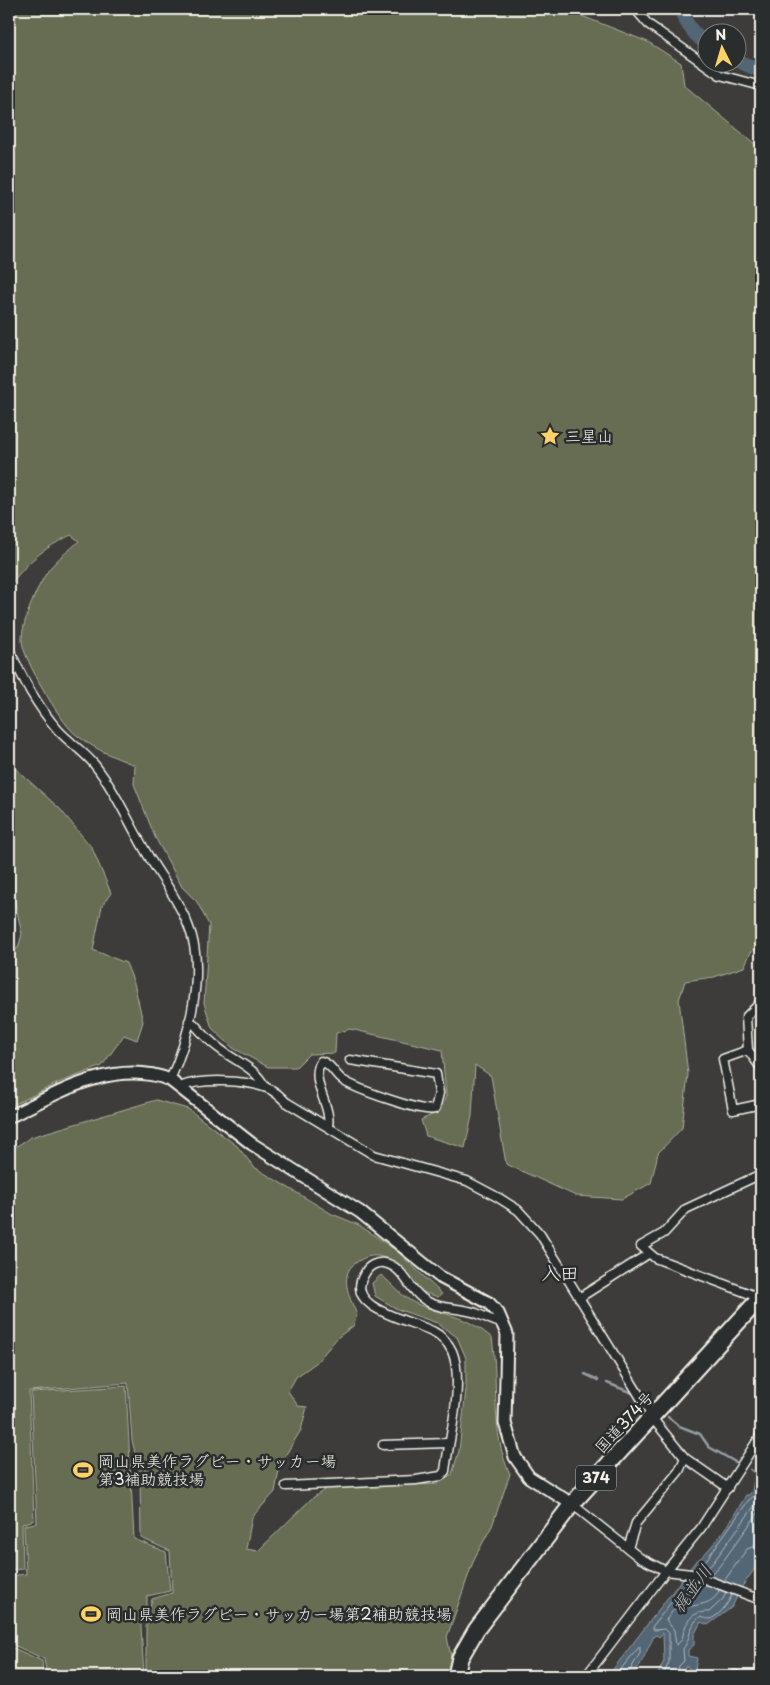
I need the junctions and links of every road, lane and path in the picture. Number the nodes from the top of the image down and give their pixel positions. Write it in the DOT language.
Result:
graph roads {
  1 [pos="635,9"];
  2 [pos="761,86"];
  3 [pos="9,649"];
  4 [pos="761,1002"];
  5 [pos="189,1021"];
  6 [pos="748,1050"];
  7 [pos="350,1060"];
  8 [pos="761,1068"];
  9 [pos="170,1080"];
  10 [pos="265,1087"];
  11 [pos="180,1088"];
  12 [pos="761,1104"];
  13 [pos="9,1117"];
  14 [pos="328,1126"];
  15 [pos="761,1174"];
  16 [pos="648,1254"];
  17 [pos="756,1296"];
  18 [pos="579,1298"];
  19 [pos="504,1324"];
  20 [pos="653,1416"];
  21 [pos="761,1435"];
  22 [pos="448,1443"];
  23 [pos="383,1445"];
  24 [pos="685,1458"];
  25 [pos="286,1486"];
  26 [pos="728,1488"];
  27 [pos="572,1504"];
  28 [pos="628,1548"];
  29 [pos="666,1571"];
  30 [pos="761,1600"];
  31 [pos="456,1676"];
  32 [pos="586,1676"];
  1 -- 2 [label="street"];
  3 -- 5 [label="street"];
  4 -- 6 [label="street"];
  5 -- 9 [label="street"];
  5 -- 10 [label="street"];
  6 -- 8 [label="street"];
  6 -- 12 [label="street"];
  7 -- 14 [label="street"];
  9 -- 11 [label="street"];
  9 -- 13 [label="street"];
  10 -- 11 [label="street"];
  10 -- 14 [label="street"];
  11 -- 19 [label="street"];
  14 -- 18 [label="street"];
  15 -- 16 [label="street"];
  16 -- 17 [label="street"];
  16 -- 18 [label="street"];
  17 -- 20 [label="highway, 国道374号 / 374"];
  18 -- 20 [label="street"];
  19 -- 22 [label="street"];
  19 -- 27 [label="street"];
  20 -- 24 [label="street"];
  20 -- 27 [label="highway, 国道374号 / 374"];
  21 -- 26 [label="street"];
  22 -- 23 [label="street"];
  22 -- 25 [label="street"];
  24 -- 26 [label="street"];
  24 -- 28 [label="street"];
  26 -- 29 [label="street"];
  27 -- 28 [label="street"];
  27 -- 31 [label="highway, 国道374号 / 374"];
  28 -- 29 [label="street"];
  29 -- 30 [label="street"];
  29 -- 32 [label="street"];
}
